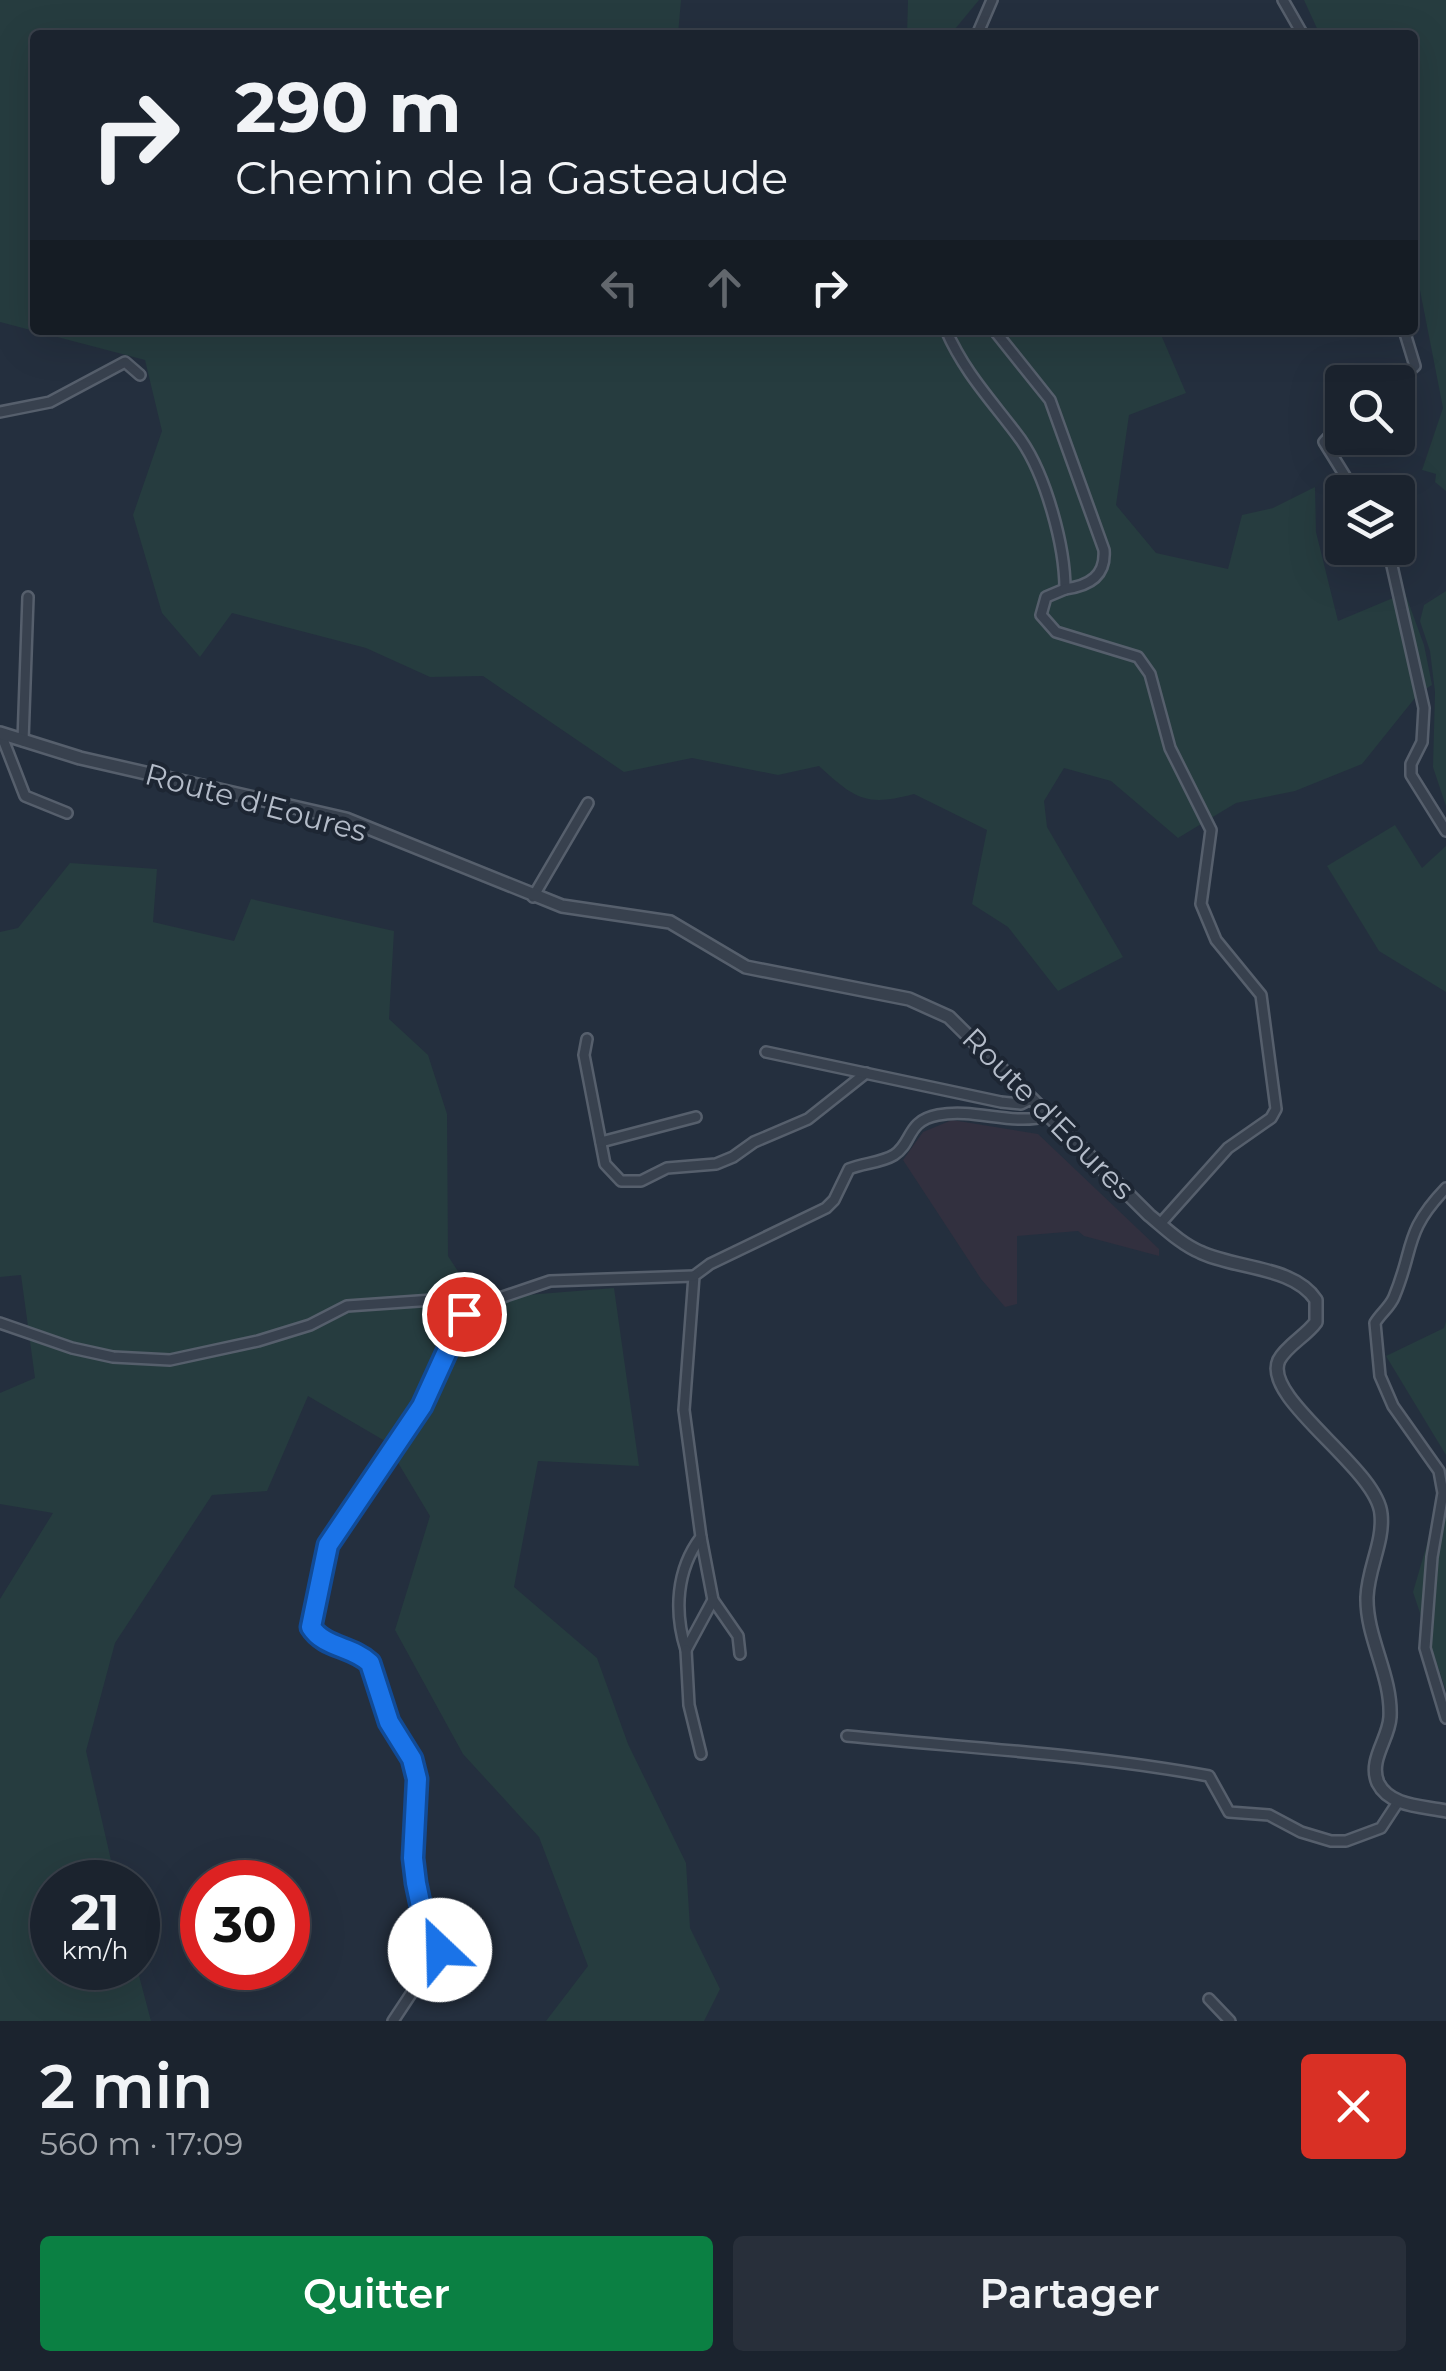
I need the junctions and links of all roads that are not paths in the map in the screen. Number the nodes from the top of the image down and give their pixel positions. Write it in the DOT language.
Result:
graph roads {
  1 [pos="992,0"];
  2 [pos="1283,0"];
  3 [pos="979,30"];
  4 [pos="1301,30"];
  5 [pos="949,335"];
  6 [pos="998,335"];
  7 [pos="1406,335"];
  8 [pos="1415,365"];
  9 [pos="140,375"];
  10 [pos="0,412"];
  11 [pos="1392,565"];
  12 [pos="1064,590"];
  13 [pos="28,597"];
  14 [pos="1,734"];
  15 [pos="23,742"];
  16 [pos="588,803"];
  17 [pos="67,814"];
  18 [pos="1446,831"];
  19 [pos="533,896"];
  20 [pos="587,1039"];
  21 [pos="766,1052"];
  22 [pos="866,1073"];
  23 [pos="1018,1085"];
  24 [pos="1031,1099"];
  25 [pos="1000,1102"];
  26 [pos="1048,1116"];
  27 [pos="696,1117"];
  28 [pos="601,1142"];
  29 [pos="1446,1188"];
  30 [pos="1160,1224"];
  31 [pos="694,1276"];
  32 [pos="464,1314"];
  33 [pos="0,1323"];
  34 [pos="701,1537"];
  35 [pos="713,1600"];
  36 [pos="686,1650"];
  37 [pos="740,1654"];
  38 [pos="1446,1718"];
  39 [pos="846,1736"];
  40 [pos="702,1754"];
  41 [pos="1398,1802"];
  42 [pos="1446,1810"];
  43 [pos="1209,1999"];
  44 [pos="394,2021"];
  45 [pos="1230,2021"];
  1 -- 3 [label="street"];
  2 -- 4 [label="street"];
  5 -- 12 [label="street"];
  6 -- 12 [label="street"];
  7 -- 8 [label="street"];
  9 -- 10 [label="street"];
  11 -- 18 [label="street"];
  12 -- 30 [label="street"];
  13 -- 15 [label="street"];
  14 -- 15 [label="street, Route d'Eoures"];
  14 -- 17 [label="street"];
  15 -- 19 [label="street, Route d'Eoures"];
  16 -- 19 [label="street"];
  19 -- 23 [label="street, Route d'Eoures"];
  20 -- 28 [label="street"];
  21 -- 22 [label="street"];
  22 -- 25 [label="street"];
  22 -- 28 [label="street"];
  23 -- 24 [label="street, Route d'Eoures"];
  23 -- 25 [label="street"];
  24 -- 25 [label="street"];
  24 -- 26 [label="street, Route d'Eoures"];
  26 -- 30 [label="street, Route d'Eoures"];
  26 -- 31 [label="street"];
  27 -- 28 [label="street"];
  29 -- 38 [label="street"];
  30 -- 41 [label="street, Route d'Eoures"];
  31 -- 32 [label="street"];
  31 -- 34 [label="street"];
  32 -- 33 [label="street"];
  32 -- 44 [label="street"];
  34 -- 35 [label="street"];
  34 -- 36 [label="street"];
  35 -- 36 [label="street"];
  35 -- 37 [label="street"];
  36 -- 40 [label="street"];
  39 -- 41 [label="street"];
  41 -- 42 [label="street"];
  43 -- 45 [label="street"];
}
